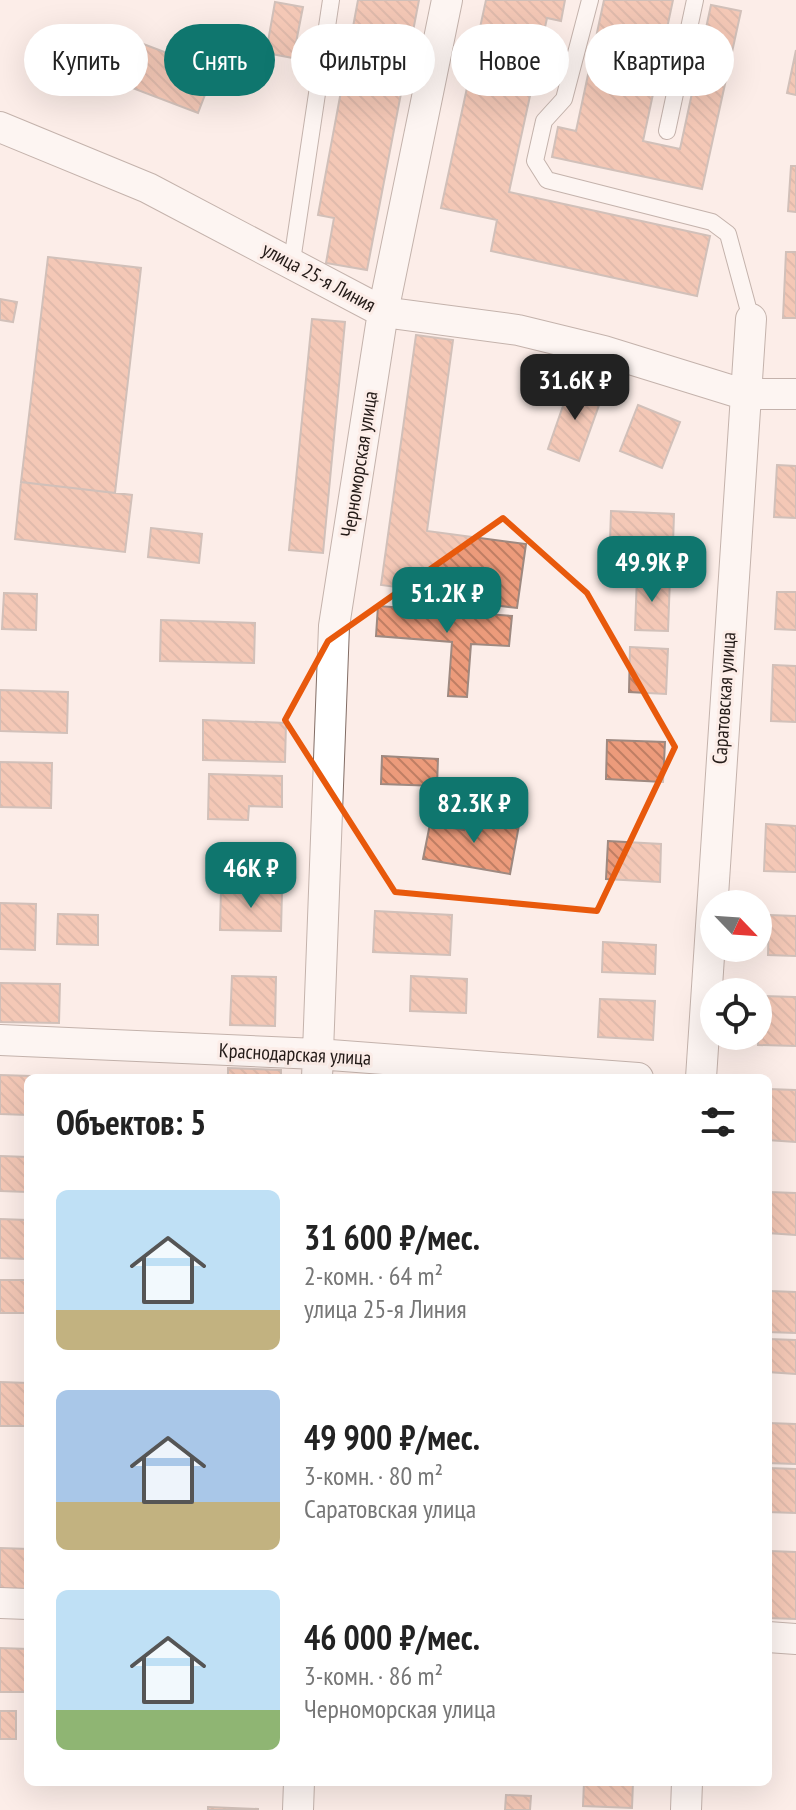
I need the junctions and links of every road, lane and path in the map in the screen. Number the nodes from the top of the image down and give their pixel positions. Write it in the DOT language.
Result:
graph roads {
  1 [pos="331,0"];
  2 [pos="447,0"];
  3 [pos="590,0"];
  4 [pos="695,0"];
  5 [pos="0,127"];
  6 [pos="667,131"];
  7 [pos="292,261"];
  8 [pos="383,312"];
  9 [pos="751,319"];
  10 [pos="743,394"];
  11 [pos="796,394"];
  12 [pos="0,1040"];
  13 [pos="317,1066"];
  14 [pos="531,1074"];
  15 [pos="701,1074"];
  16 [pos="0,1603"];
  17 [pos="24,1604"];
  18 [pos="772,1637"];
  19 [pos="796,1639"];
  20 [pos="299,1786"];
  21 [pos="687,1786"];
  22 [pos="298,1810"];
  23 [pos="686,1810"];
  1 -- 7 [label="lane"];
  2 -- 8 [label="street, Черноморская улица"];
  3 -- 9 [label="lane"];
  4 -- 6 [label="lane"];
  5 -- 7 [label="street, улица 25-я Линия"];
  7 -- 8 [label="street, улица 25-я Линия"];
  8 -- 10 [label="street, улица 25-я Линия"];
  8 -- 13 [label="street, Черноморская улица"];
  9 -- 10 [label="street, Саратовская улица"];
  10 -- 11 [label="street, улица 25-я Линия"];
  10 -- 15 [label="street, Саратовская улица"];
  12 -- 13 [label="street, Краснодарская улица"];
  13 -- 14 [label="street, Краснодарская улица"];
  16 -- 17 [label="street"];
  18 -- 19 [label="street"];
  20 -- 22 [label="street"];
  21 -- 23 [label="street"];
}
